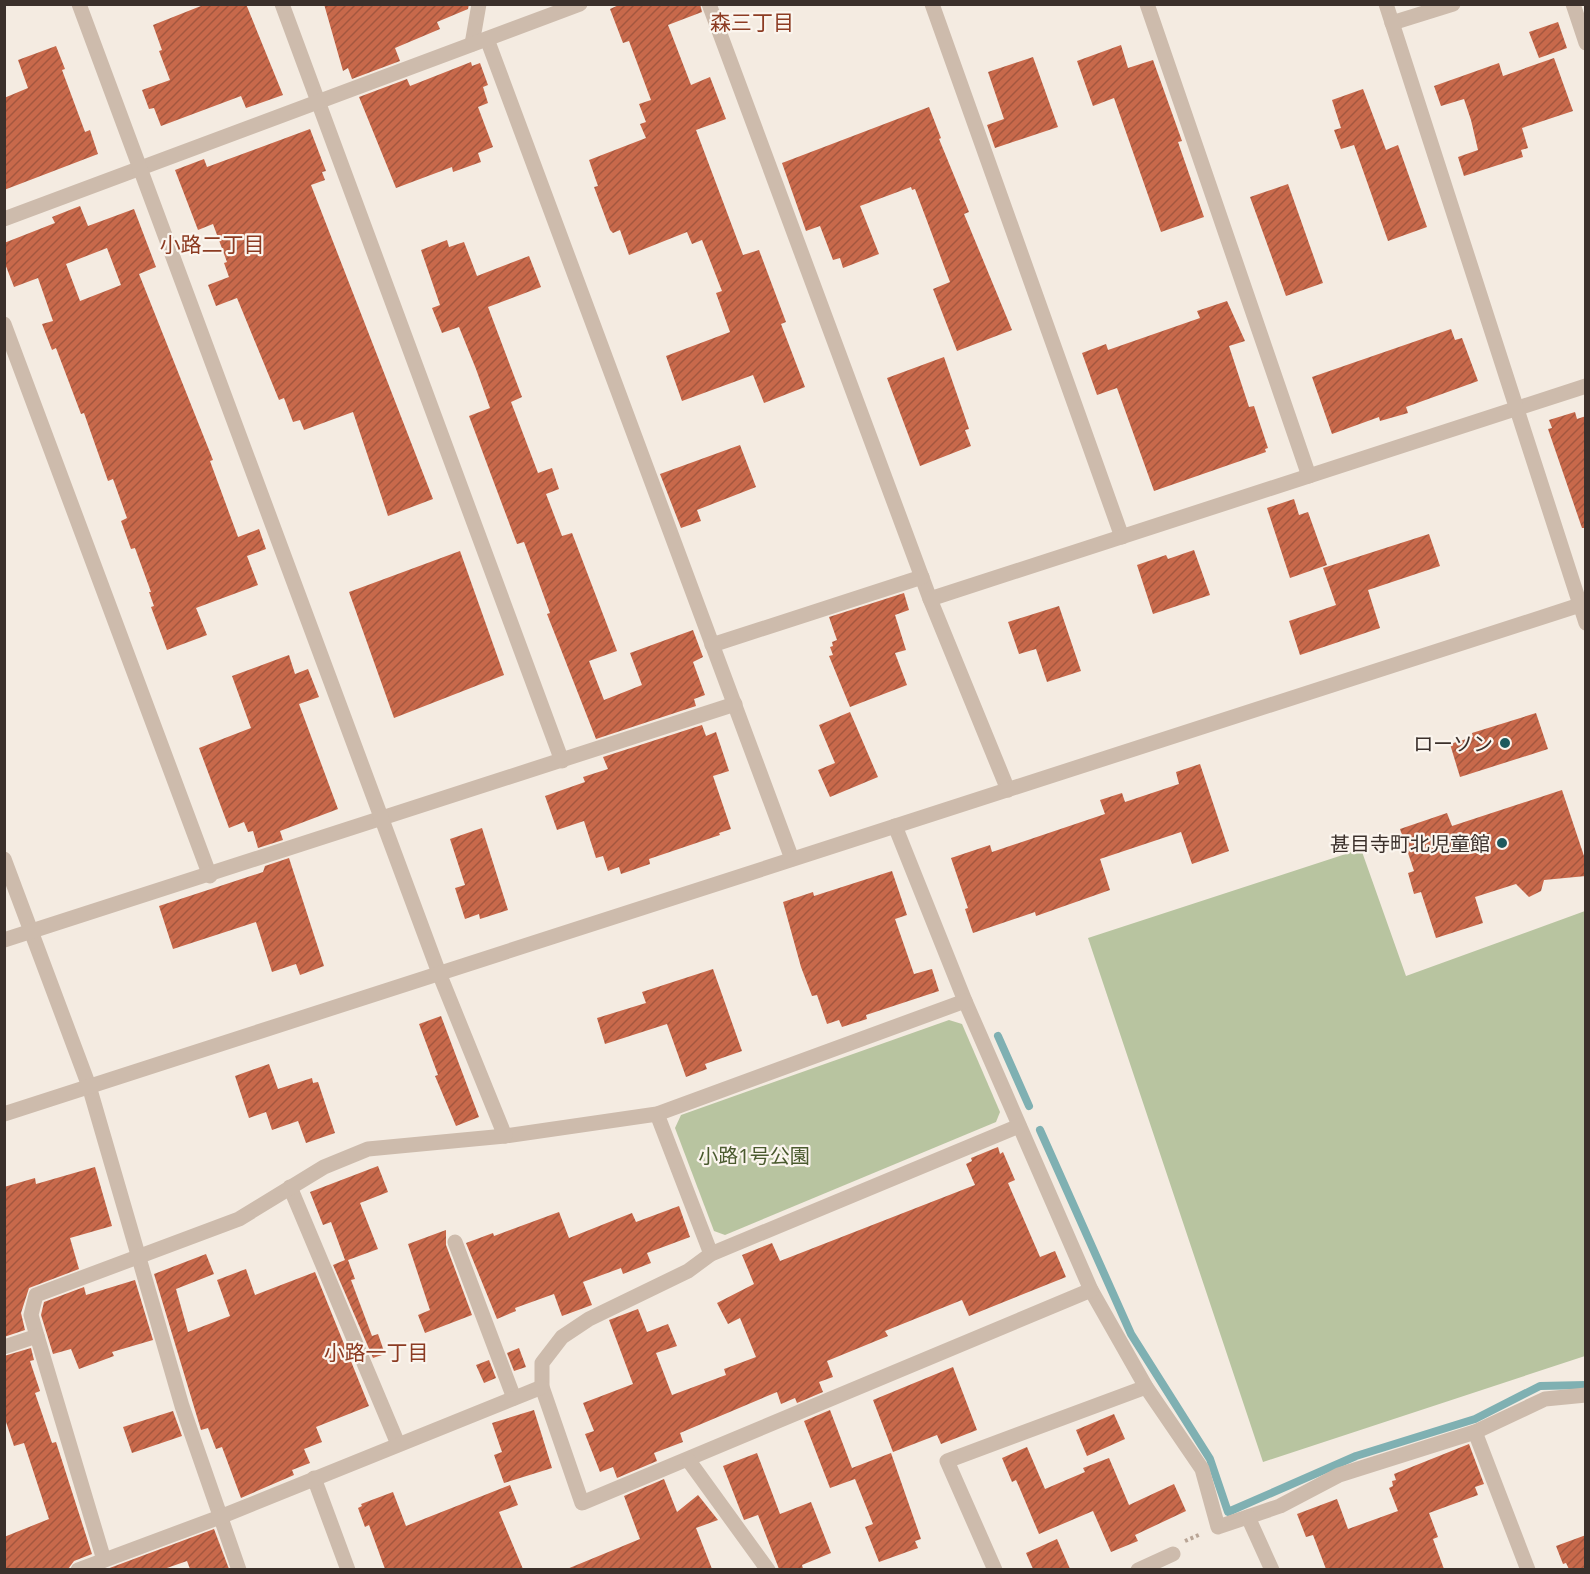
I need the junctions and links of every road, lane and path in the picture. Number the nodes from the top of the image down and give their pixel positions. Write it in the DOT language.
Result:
graph roads {
  1 [pos="79,4"];
  2 [pos="282,4"];
  3 [pos="479,4"];
  4 [pos="580,4"];
  5 [pos="709,4"];
  6 [pos="932,4"];
  7 [pos="1147,4"];
  8 [pos="1386,4"];
  9 [pos="1453,4"];
  10 [pos="1573,4"];
  11 [pos="1392,24"];
  12 [pos="479,42"];
  13 [pos="1586,43"];
  14 [pos="319,102"];
  15 [pos="140,168"];
  16 [pos="4,219"];
  17 [pos="4,324"];
  18 [pos="1586,386"];
  19 [pos="1515,409"];
  20 [pos="1309,476"];
  21 [pos="1122,537"];
  22 [pos="922,577"];
  23 [pos="930,599"];
  24 [pos="1583,604"];
  25 [pos="1586,623"];
  26 [pos="712,645"];
  27 [pos="735,704"];
  28 [pos="562,761"];
  29 [pos="1008,790"];
  30 [pos="383,819"];
  31 [pos="894,826"];
  32 [pos="4,859"];
  33 [pos="792,859"];
  34 [pos="210,876"];
  35 [pos="31,931"];
  36 [pos="4,940"];
  37 [pos="440,973"];
  38 [pos="965,1001"];
  39 [pos="89,1086"];
  40 [pos="4,1114"];
  41 [pos="657,1114"];
  42 [pos="1019,1126"];
  43 [pos="505,1136"];
  44 [pos="290,1187"];
  45 [pos="455,1242"];
  46 [pos="711,1254"];
  47 [pos="137,1257"];
  48 [pos="1091,1290"];
  49 [pos="37,1336"];
  50 [pos="4,1347"];
  51 [pos="542,1387"];
  52 [pos="1146,1387"];
  53 [pos="1586,1395"];
  54 [pos="514,1398"];
  55 [pos="1474,1432"];
  56 [pos="398,1444"];
  57 [pos="689,1461"];
  58 [pos="315,1478"];
  59 [pos="220,1517"];
  60 [pos="1248,1517"];
  61 [pos="1218,1527"];
  62 [pos="1173,1554"];
  63 [pos="104,1560"];
  64 [pos="78,1569"];
  65 [pos="238,1569"];
  66 [pos="348,1569"];
  67 [pos="768,1569"];
  68 [pos="995,1569"];
  69 [pos="1138,1569"];
  70 [pos="1272,1569"];
  71 [pos="1528,1569"];
  1 -- 15 [label="street"];
  2 -- 14 [label="street"];
  3 -- 12 [label="street"];
  4 -- 12 [label="street"];
  5 -- 22 [label="street"];
  6 -- 21 [label="street"];
  7 -- 20 [label="street"];
  8 -- 11 [label="street"];
  9 -- 11 [label="street"];
  10 -- 13 [label="street"];
  11 -- 19 [label="street"];
  12 -- 14 [label="street"];
  12 -- 26 [label="street"];
  14 -- 15 [label="street"];
  14 -- 28 [label="street"];
  15 -- 16 [label="street"];
  15 -- 30 [label="street"];
  17 -- 34 [label="street"];
  18 -- 19 [label="street"];
  19 -- 20 [label="street"];
  19 -- 24 [label="street"];
  20 -- 21 [label="street"];
  21 -- 23 [label="street"];
  22 -- 23 [label="street"];
  22 -- 26 [label="street"];
  23 -- 29 [label="street"];
  24 -- 25 [label="street"];
  24 -- 29 [label="street"];
  26 -- 27 [label="street"];
  27 -- 28 [label="street"];
  27 -- 33 [label="street"];
  28 -- 30 [label="street"];
  29 -- 31 [label="street"];
  30 -- 34 [label="street"];
  30 -- 37 [label="street"];
  31 -- 33 [label="street"];
  31 -- 38 [label="street"];
  32 -- 35 [label="street"];
  33 -- 37 [label="street"];
  34 -- 35 [label="street"];
  35 -- 36 [label="street"];
  35 -- 39 [label="street"];
  37 -- 39 [label="street"];
  37 -- 43 [label="street"];
  38 -- 41 [label="street"];
  38 -- 42 [label="street"];
  39 -- 40 [label="street"];
  39 -- 47 [label="street"];
  41 -- 43 [label="street"];
  41 -- 46 [label="street"];
  42 -- 46 [label="street"];
  42 -- 48 [label="street"];
  43 -- 44 [label="street"];
  44 -- 47 [label="street"];
  44 -- 56 [label="street"];
  45 -- 54 [label="street"];
  46 -- 51 [label="street"];
  47 -- 49 [label="street"];
  47 -- 59 [label="street"];
  48 -- 52 [label="street"];
  48 -- 57 [label="street"];
  49 -- 50 [label="street"];
  49 -- 63 [label="street"];
  51 -- 54 [label="street"];
  51 -- 57 [label="street"];
  52 -- 61 [label="street"];
  52 -- 68 [label="street"];
  53 -- 55 [label="street"];
  54 -- 56 [label="street"];
  55 -- 60 [label="street"];
  55 -- 71 [label="street"];
  56 -- 58 [label="street"];
  57 -- 67 [label="street"];
  58 -- 59 [label="street"];
  58 -- 66 [label="street"];
  59 -- 63 [label="street"];
  59 -- 65 [label="street"];
  60 -- 61 [label="street"];
  60 -- 70 [label="street"];
  61 -- 62 [label="path"];
  62 -- 69 [label="street"];
  63 -- 64 [label="street"];
}
